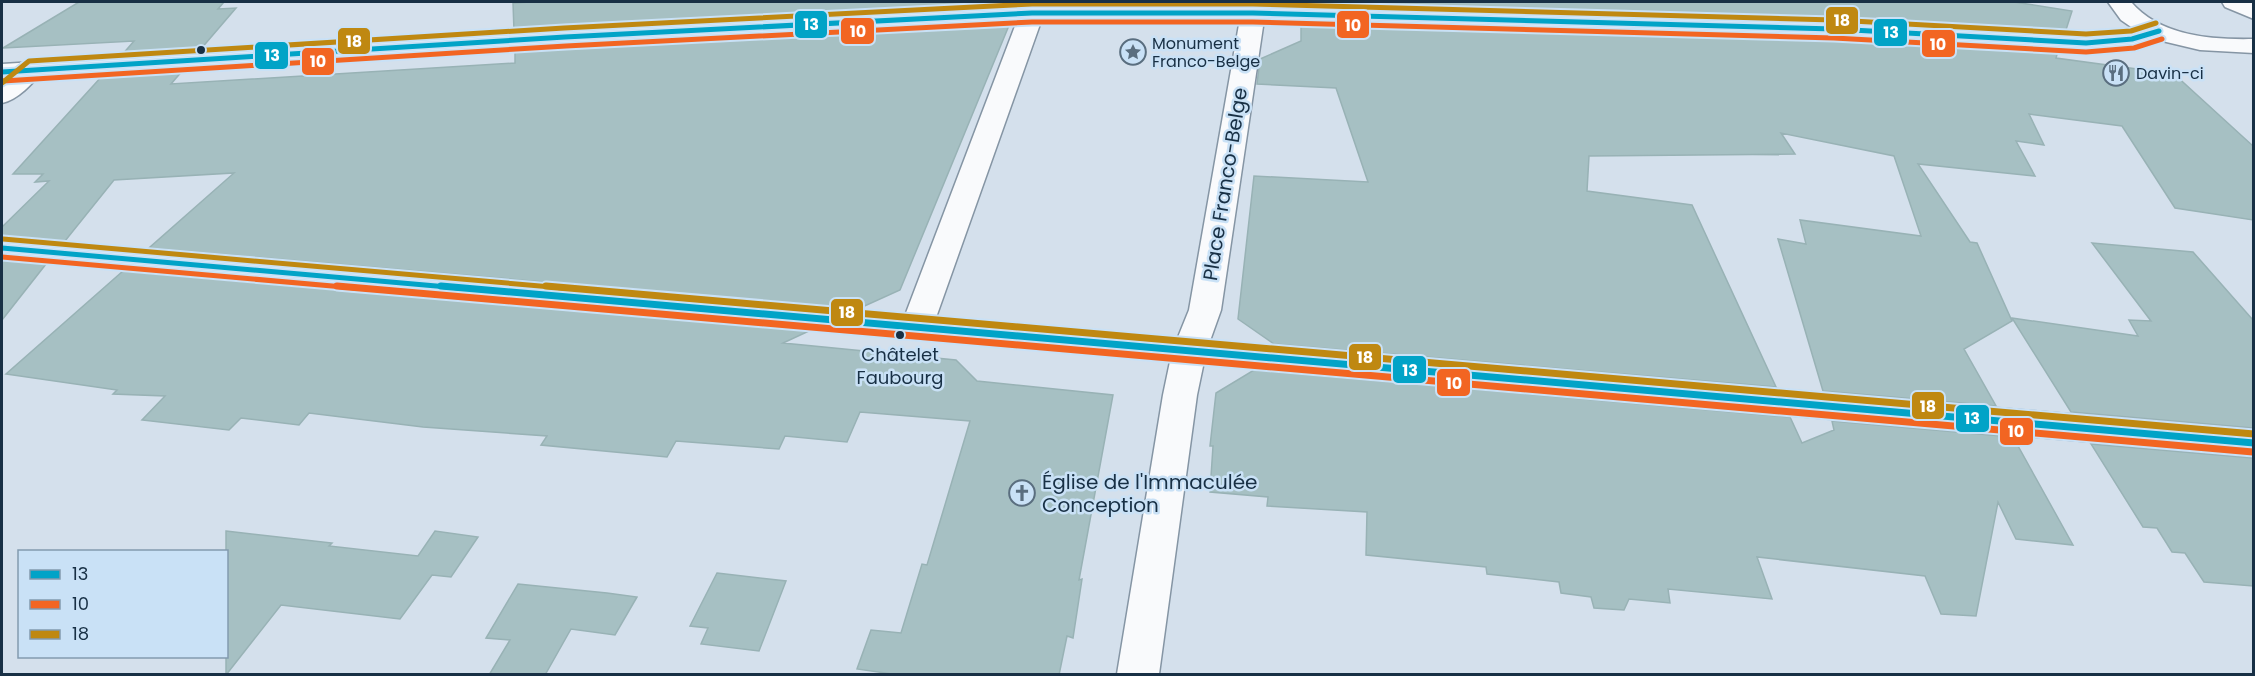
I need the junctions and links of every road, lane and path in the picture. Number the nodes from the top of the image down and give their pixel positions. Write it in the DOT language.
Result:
graph roads {
  1 [pos="2119,2"];
  2 [pos="1302,8"];
  3 [pos="1032,13"];
  4 [pos="1253,13"];
  5 [pos="2159,31"];
  6 [pos="2253,46"];
  7 [pos="30,70"];
  8 [pos="2,72"];
  9 [pos="2,95"];
  10 [pos="2,248"];
  11 [pos="917,326"];
  12 [pos="1189,352"];
  13 [pos="2253,443"];
  14 [pos="1138,675"];
  1 -- 5 [label="main road"];
  2 -- 4 [label="main road"];
  2 -- 5 [label="main road"];
  3 -- 4 [label="main road"];
  3 -- 7 [label="main road"];
  3 -- 11 [label="main road"];
  4 -- 12 [label="main road, Place Franco-Belge"];
  5 -- 6 [label="main road"];
  7 -- 8 [label="main road"];
  7 -- 9 [label="main road"];
  10 -- 11 [label="main road"];
  11 -- 12 [label="main road"];
  12 -- 13 [label="main road"];
  12 -- 14 [label="main road, Place Franco-Belge"];
}
